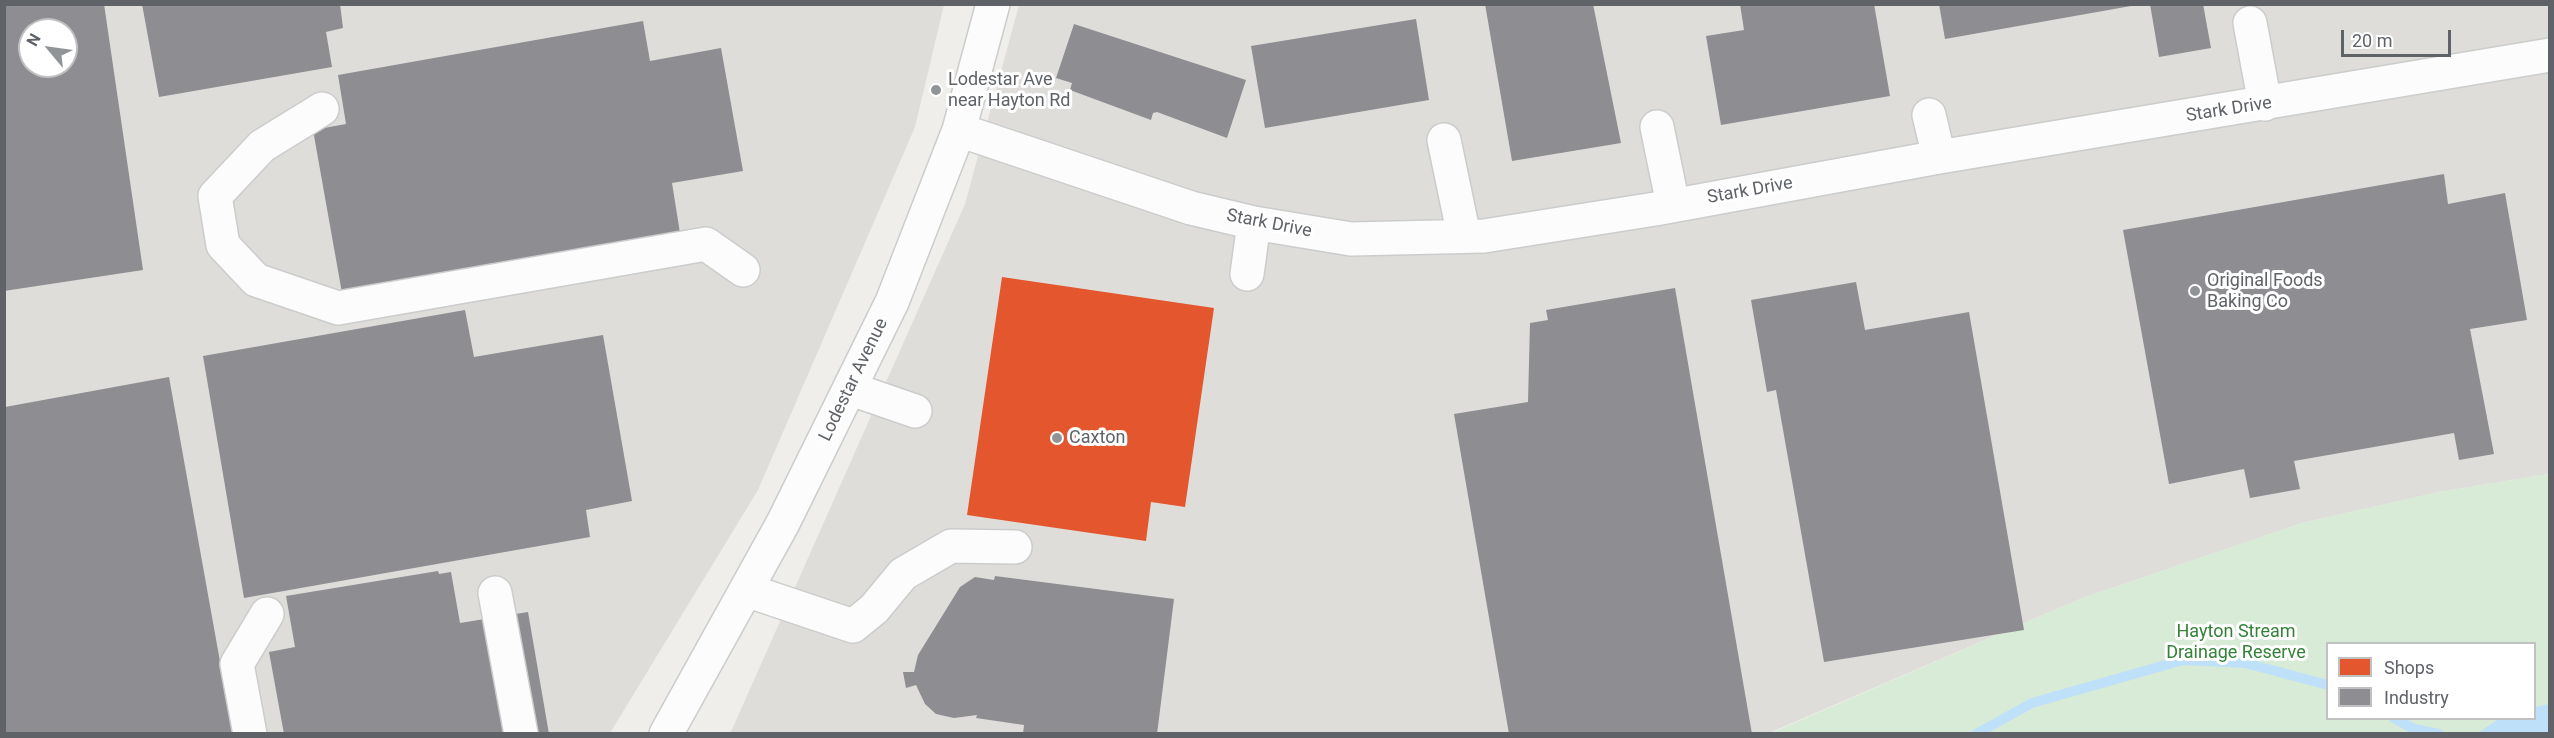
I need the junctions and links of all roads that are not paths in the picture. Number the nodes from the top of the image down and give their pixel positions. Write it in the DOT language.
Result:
graph roads {
  1 [pos="993,4"];
  2 [pos="2250,23"];
  3 [pos="2550,56"];
  4 [pos="2265,104"];
  5 [pos="322,109"];
  6 [pos="1929,116"];
  7 [pos="1657,127"];
  8 [pos="959,130"];
  9 [pos="1444,141"];
  10 [pos="1939,157"];
  11 [pos="1673,205"];
  12 [pos="1254,223"];
  13 [pos="1464,236"];
  14 [pos="743,270"];
  15 [pos="1247,274"];
  16 [pos="850,389"];
  17 [pos="915,411"];
  18 [pos="1015,547"];
  19 [pos="746,590"];
  20 [pos="495,593"];
  21 [pos="267,614"];
  22 [pos="250,734"];
  23 [pos="521,734"];
  24 [pos="666,734"];
  1 -- 8 [label="street, Lodestar Avenue"];
  2 -- 4 [label="street"];
  3 -- 4 [label="street, Stark Drive"];
  4 -- 10 [label="street, Stark Drive"];
  5 -- 14 [label="street"];
  6 -- 10 [label="street"];
  7 -- 11 [label="street"];
  8 -- 12 [label="street, Stark Drive"];
  8 -- 16 [label="street, Lodestar Avenue"];
  9 -- 13 [label="street"];
  10 -- 11 [label="street, Stark Drive"];
  11 -- 13 [label="street, Stark Drive"];
  12 -- 13 [label="street, Stark Drive"];
  12 -- 15 [label="street"];
  16 -- 17 [label="street"];
  16 -- 19 [label="street, Lodestar Avenue"];
  18 -- 19 [label="street"];
  19 -- 24 [label="street, Lodestar Avenue"];
  20 -- 23 [label="street"];
  21 -- 22 [label="street"];
}
